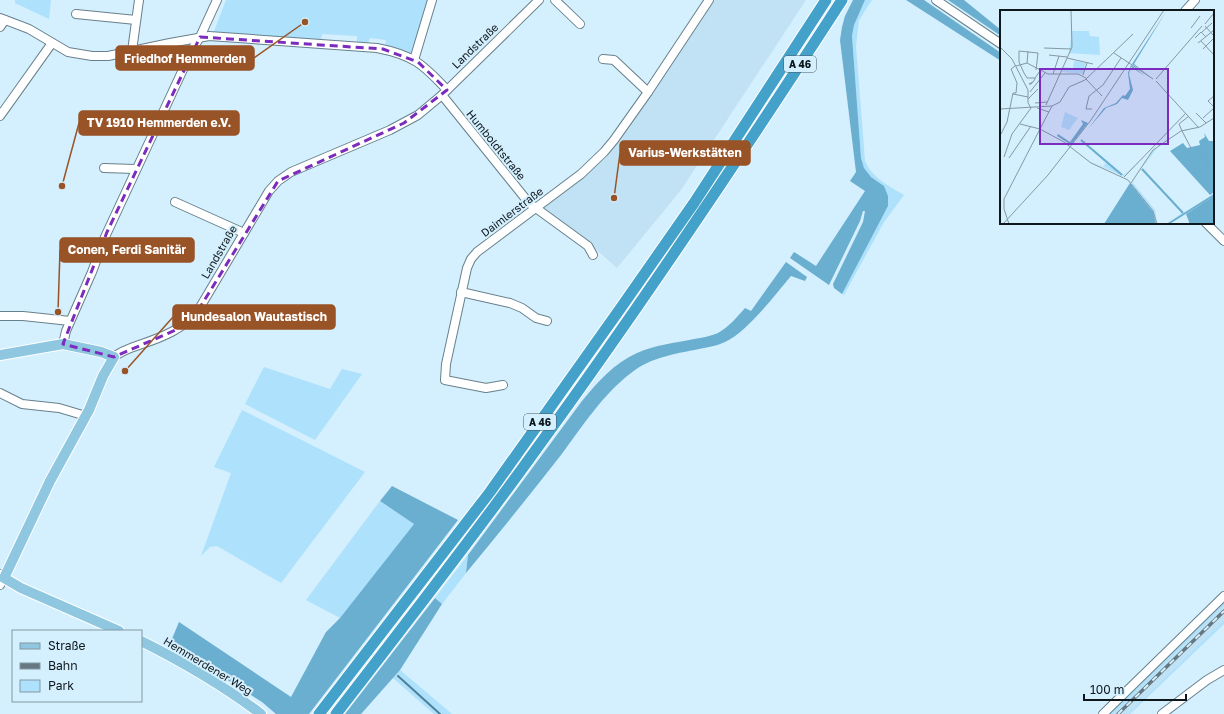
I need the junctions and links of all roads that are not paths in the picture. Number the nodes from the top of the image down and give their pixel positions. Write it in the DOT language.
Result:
graph roads {
  1 [pos="139,0"];
  2 [pos="217,0"];
  3 [pos="432,0"];
  4 [pos="539,0"];
  5 [pos="555,0"];
  6 [pos="709,0"];
  7 [pos="826,0"];
  8 [pos="842,0"];
  9 [pos="936,0"];
  10 [pos="1195,0"];
  11 [pos="1186,10"];
  12 [pos="76,14"];
  13 [pos="136,20"];
  14 [pos="2,22"];
  15 [pos="580,24"];
  16 [pos="200,38"];
  17 [pos="52,43"];
  18 [pos="1000,43"];
  19 [pos="132,51"];
  20 [pos="603,59"];
  21 [pos="414,60"];
  22 [pos="648,92"];
  23 [pos="444,93"];
  24 [pos="0,116"];
  25 [pos="104,168"];
  26 [pos="135,169"];
  27 [pos="174,202"];
  28 [pos="535,208"];
  29 [pos="1207,224"];
  30 [pos="244,233"];
  31 [pos="1224,241"];
  32 [pos="593,255"];
  33 [pos="461,292"];
  34 [pos="0,316"];
  35 [pos="70,321"];
  36 [pos="548,321"];
  37 [pos="63,344"];
  38 [pos="0,355"];
  39 [pos="114,357"];
  40 [pos="503,385"];
  41 [pos="0,393"];
  42 [pos="86,416"];
  43 [pos="1,579"];
  44 [pos="1224,596"];
  45 [pos="117,630"];
  46 [pos="142,642"];
  47 [pos="1224,670"];
  48 [pos="261,714"];
  49 [pos="319,714"];
  50 [pos="336,714"];
  51 [pos="1103,714"];
  52 [pos="1162,714"];
  1 -- 13 [label="street"];
  2 -- 16 [label="street"];
  3 -- 21 [label="street"];
  4 -- 23 [label="street, Landstraße"];
  5 -- 15 [label="street"];
  6 -- 22 [label="street, Daimlerstraße"];
  7 -- 49 [label="highway, A 46"];
  8 -- 50 [label="highway, A 46"];
  9 -- 18 [label="street"];
  10 -- 11 [label="street"];
  12 -- 13 [label="street"];
  13 -- 19 [label="street"];
  14 -- 17 [label="street, Humboldtstraße"];
  16 -- 19 [label="street, Humboldtstraße"];
  16 -- 21 [label="street, Humboldtstraße"];
  16 -- 26 [label="street"];
  17 -- 19 [label="street, Humboldtstraße"];
  17 -- 24 [label="street"];
  20 -- 22 [label="street"];
  21 -- 23 [label="street, Humboldtstraße"];
  22 -- 28 [label="street, Daimlerstraße"];
  23 -- 28 [label="street, Humboldtstraße"];
  23 -- 30 [label="street, Landstraße"];
  25 -- 26 [label="street"];
  26 -- 35 [label="street"];
  27 -- 30 [label="street"];
  28 -- 32 [label="street, Humboldtstraße"];
  28 -- 33 [label="street, Daimlerstraße"];
  29 -- 31 [label="street"];
  30 -- 39 [label="street, Landstraße"];
  33 -- 36 [label="street"];
  33 -- 40 [label="street, Daimlerstraße"];
  34 -- 35 [label="street"];
  35 -- 37 [label="street"];
  37 -- 38 [label="main road"];
  37 -- 39 [label="main road"];
  39 -- 42 [label="main road"];
  41 -- 42 [label="street"];
  42 -- 43 [label="main road"];
  43 -- 45 [label="main road"];
  44 -- 51 [label="street"];
  46 -- 48 [label="main road, Hemmerdener Weg"];
  47 -- 52 [label="street"];
}
